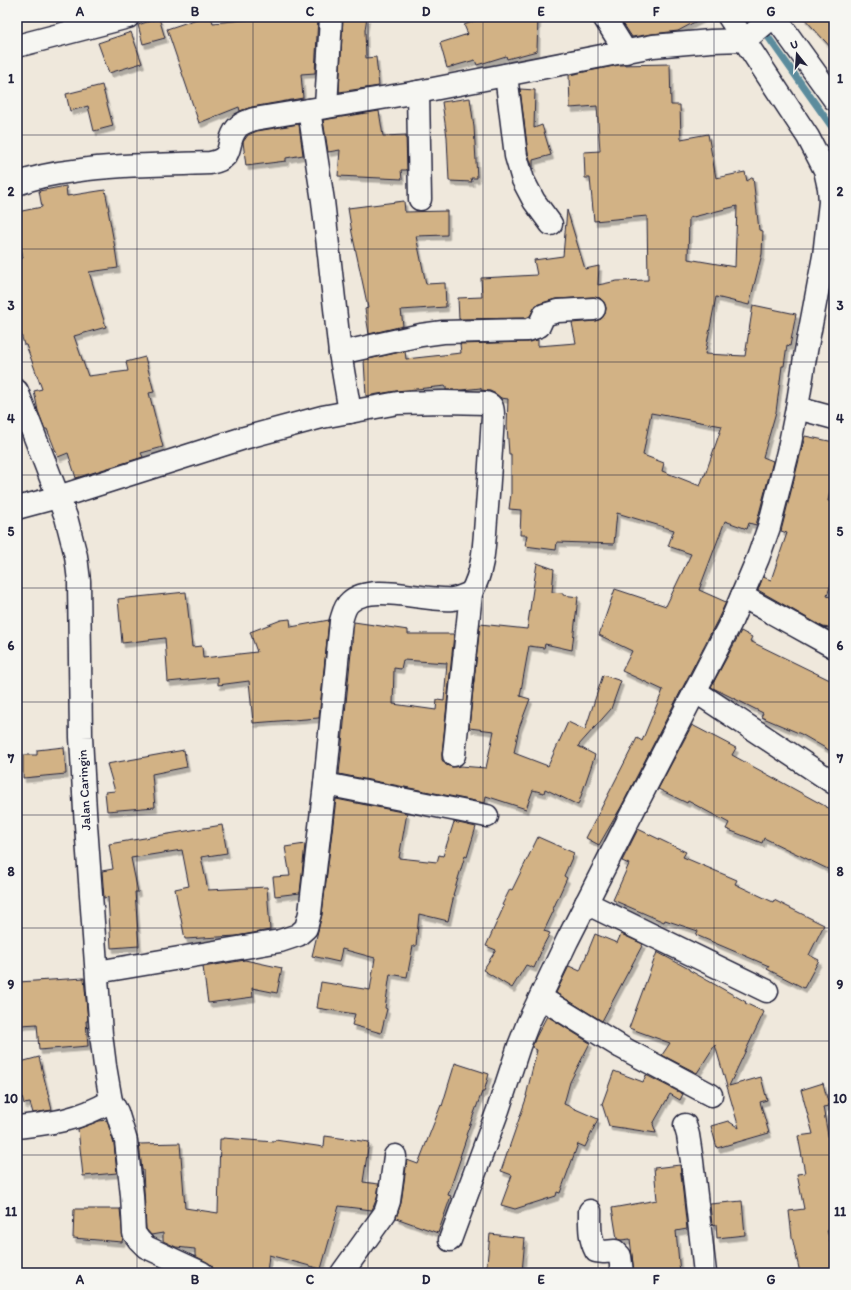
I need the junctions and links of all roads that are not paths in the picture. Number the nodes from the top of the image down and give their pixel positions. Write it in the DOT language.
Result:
graph roads {
  1 [pos="128,17"];
  2 [pos="331,17"];
  3 [pos="604,17"];
  4 [pos="729,17"];
  5 [pos="773,17"];
  6 [pos="59,26"];
  7 [pos="746,39"];
  8 [pos="17,46"];
  9 [pos="626,52"];
  10 [pos="506,74"];
  11 [pos="418,92"];
  12 [pos="834,99"];
  13 [pos="318,109"];
  14 [pos="17,184"];
  15 [pos="831,191"];
  16 [pos="420,199"];
  17 [pos="551,224"];
  18 [pos="594,309"];
  19 [pos="340,353"];
  20 [pos="17,391"];
  21 [pos="797,408"];
  22 [pos="350,412"];
  23 [pos="834,418"];
  24 [pos="58,497"];
  25 [pos="17,508"];
  26 [pos="471,593"];
  27 [pos="742,596"];
  28 [pos="832,642"];
  29 [pos="695,691"];
  30 [pos="454,755"];
  31 [pos="834,783"];
  32 [pos="325,784"];
  33 [pos="487,816"];
  34 [pos="586,903"];
  35 [pos="97,972"];
  36 [pos="767,991"];
  37 [pos="540,998"];
  38 [pos="712,1095"];
  39 [pos="111,1101"];
  40 [pos="685,1125"];
  41 [pos="17,1128"];
  42 [pos="395,1156"];
  43 [pos="590,1211"];
  44 [pos="450,1240"];
  45 [pos="202,1273"];
  46 [pos="342,1273"];
  47 [pos="622,1273"];
  48 [pos="705,1273"];
  1 -- 6 [label="street"];
  2 -- 13 [label="street"];
  3 -- 9 [label="street"];
  4 -- 7 [label="street"];
  5 -- 7 [label="street"];
  5 -- 12 [label="street"];
  6 -- 8 [label="street"];
  7 -- 9 [label="street"];
  7 -- 15 [label="street"];
  9 -- 10 [label="street"];
  10 -- 11 [label="street"];
  10 -- 17 [label="street"];
  11 -- 13 [label="street"];
  11 -- 16 [label="street"];
  13 -- 14 [label="street"];
  13 -- 19 [label="street"];
  15 -- 21 [label="street"];
  18 -- 19 [label="street"];
  19 -- 22 [label="street"];
  20 -- 24 [label="street, Jalan Caringin"];
  21 -- 23 [label="street"];
  21 -- 27 [label="street"];
  22 -- 24 [label="street"];
  22 -- 26 [label="street"];
  24 -- 25 [label="street"];
  24 -- 35 [label="street, Jalan Caringin"];
  26 -- 30 [label="street"];
  26 -- 32 [label="street"];
  27 -- 28 [label="street"];
  27 -- 29 [label="street"];
  29 -- 31 [label="street"];
  29 -- 34 [label="street"];
  32 -- 33 [label="street"];
  32 -- 35 [label="street"];
  34 -- 36 [label="street"];
  34 -- 37 [label="street"];
  35 -- 39 [label="street, Jalan Caringin"];
  37 -- 38 [label="street"];
  37 -- 44 [label="street"];
  39 -- 41 [label="street"];
  39 -- 45 [label="street, Jalan Caringin"];
  40 -- 48 [label="street"];
  42 -- 46 [label="street"];
  43 -- 47 [label="street"];
}
